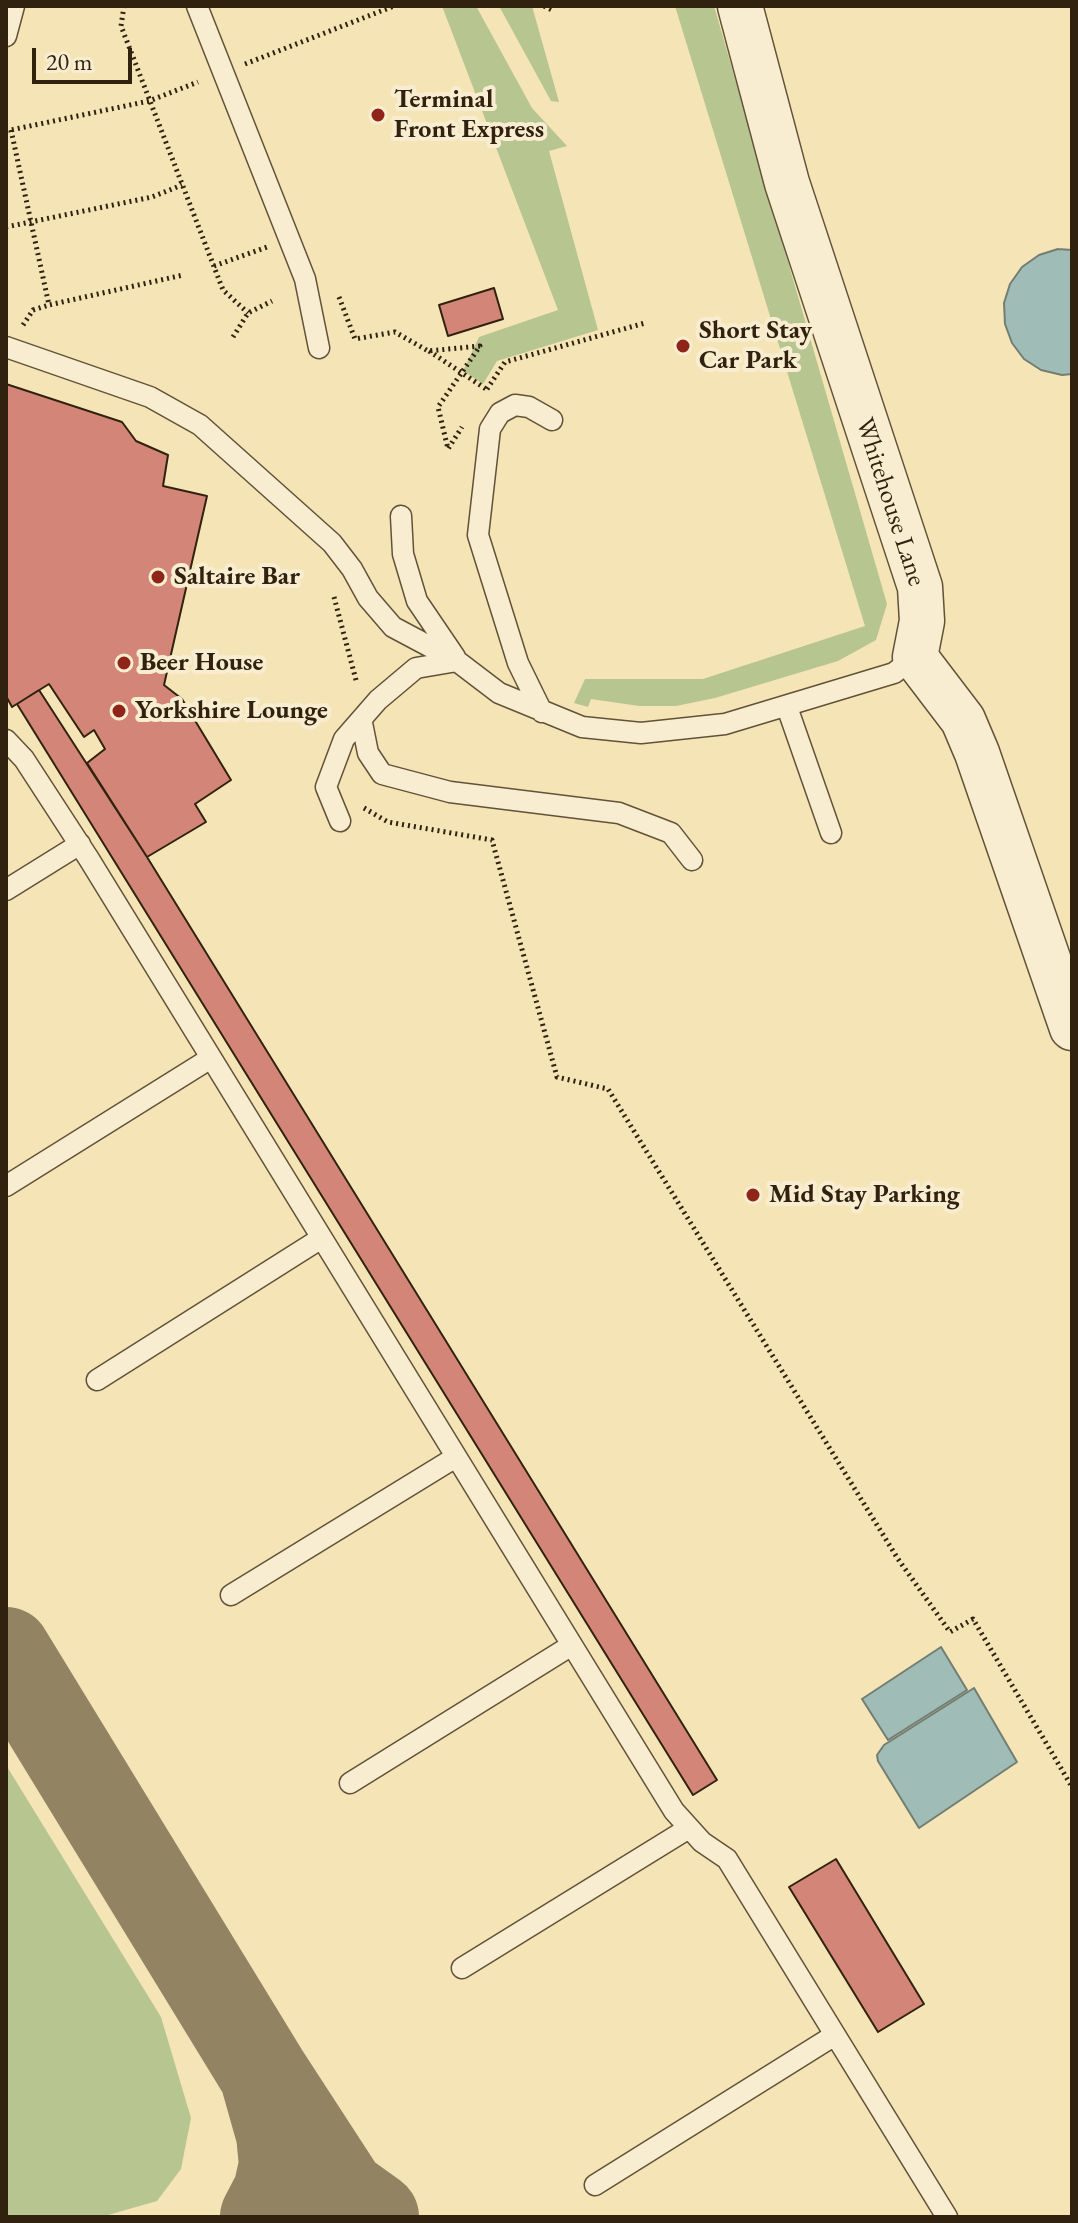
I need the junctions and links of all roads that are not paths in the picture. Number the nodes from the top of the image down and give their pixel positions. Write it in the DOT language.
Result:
graph roads {
  1 [pos="14,6"];
  2 [pos="197,6"];
  3 [pos="740,6"];
  4 [pos="6,36"];
  5 [pos="6,347"];
  6 [pos="319,348"];
  7 [pos="552,420"];
  8 [pos="401,516"];
  9 [pos="915,657"];
  10 [pos="457,661"];
  11 [pos="787,707"];
  12 [pos="542,712"];
  13 [pos="362,723"];
  14 [pos="6,740"];
  15 [pos="340,821"];
  16 [pos="831,833"];
  17 [pos="80,844"];
  18 [pos="692,860"];
  19 [pos="6,890"];
  20 [pos="1072,1028"];
  21 [pos="211,1058"];
  22 [pos="6,1186"];
  23 [pos="320,1239"];
  24 [pos="97,1380"];
  25 [pos="456,1457"];
  26 [pos="231,1595"];
  27 [pos="572,1645"];
  28 [pos="350,1783"];
  29 [pos="689,1828"];
  30 [pos="462,1968"];
  31 [pos="835,2035"];
  32 [pos="595,2185"];
  33 [pos="947,2217"];
  1 -- 4 [label="lane"];
  2 -- 6 [label="lane"];
  3 -- 9 [label="street, Whitehouse Lane"];
  5 -- 10 [label="lane"];
  7 -- 12 [label="lane"];
  8 -- 10 [label="lane"];
  9 -- 11 [label="lane"];
  9 -- 20 [label="street"];
  10 -- 12 [label="lane"];
  10 -- 13 [label="lane"];
  11 -- 12 [label="lane"];
  11 -- 16 [label="lane"];
  13 -- 15 [label="lane"];
  13 -- 18 [label="lane"];
  14 -- 17 [label="lane"];
  17 -- 19 [label="lane"];
  17 -- 21 [label="lane"];
  21 -- 22 [label="lane"];
  21 -- 23 [label="lane"];
  23 -- 24 [label="lane"];
  23 -- 25 [label="lane"];
  25 -- 26 [label="lane"];
  25 -- 27 [label="lane"];
  27 -- 28 [label="lane"];
  27 -- 29 [label="lane"];
  29 -- 30 [label="lane"];
  29 -- 31 [label="lane"];
  31 -- 32 [label="lane"];
  31 -- 33 [label="lane"];
}
